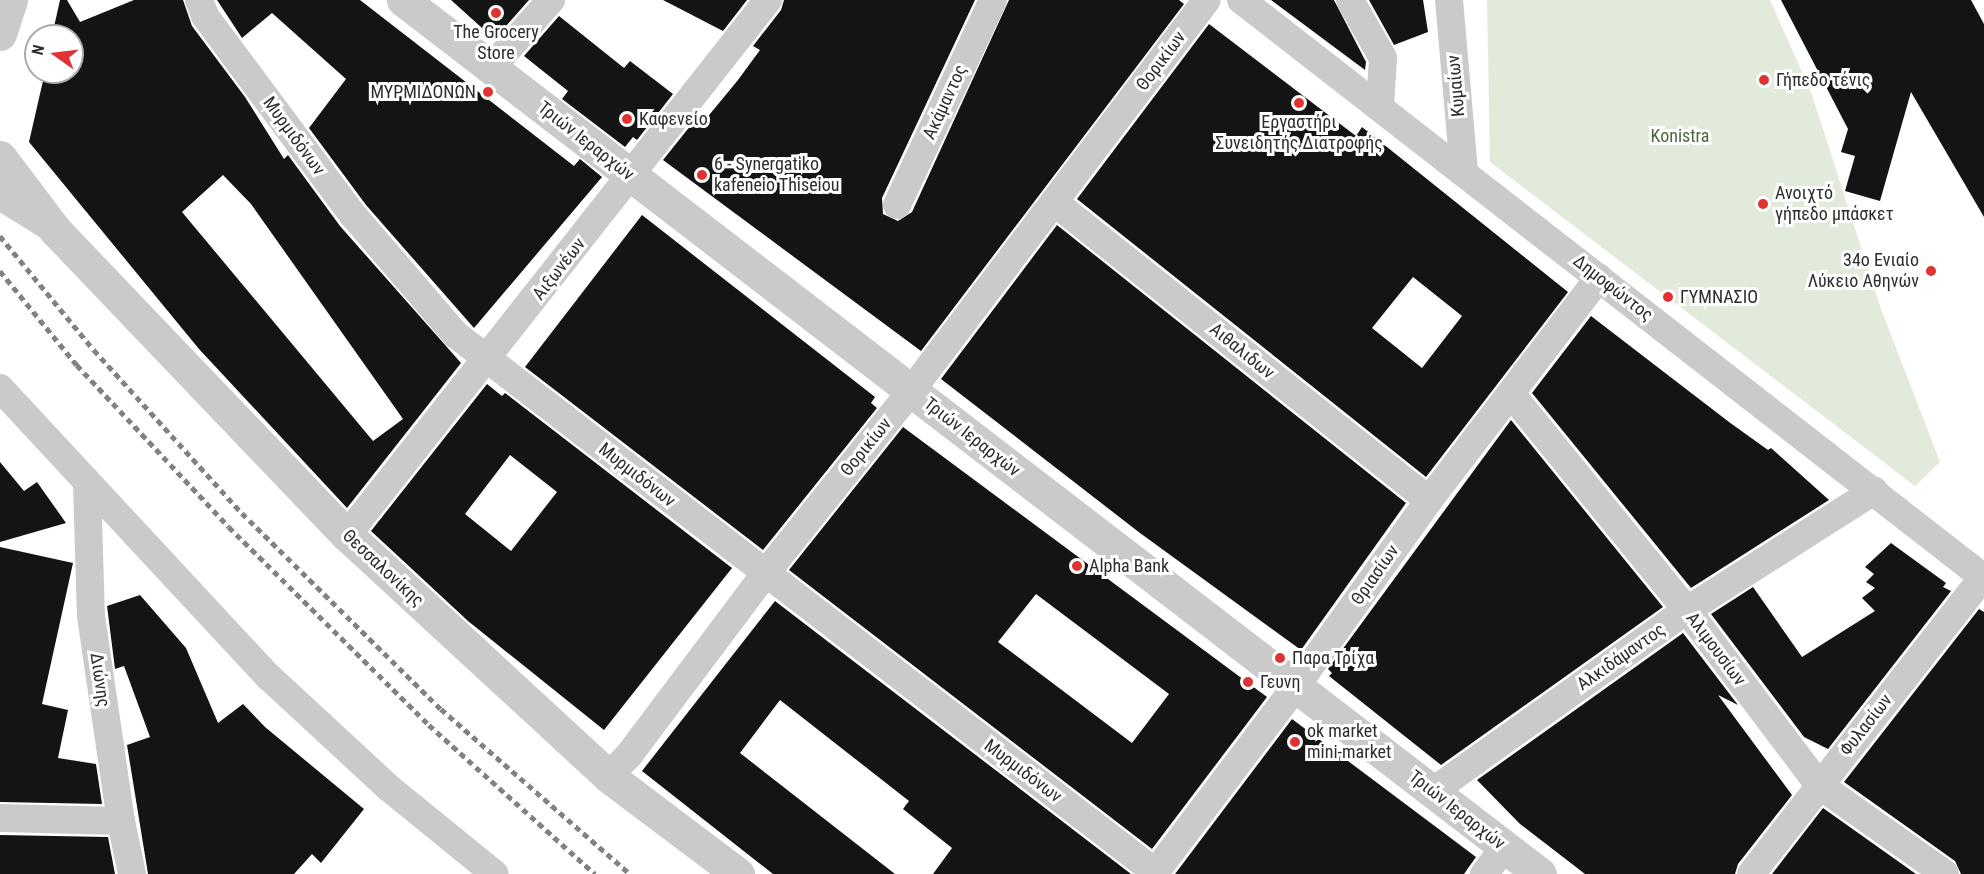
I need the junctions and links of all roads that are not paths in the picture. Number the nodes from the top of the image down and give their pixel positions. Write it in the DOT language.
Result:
graph roads {
  1 [pos="11,0"];
  2 [pos="199,0"];
  3 [pos="403,0"];
  4 [pos="551,0"];
  5 [pos="768,0"];
  6 [pos="993,0"];
  7 [pos="1207,0"];
  8 [pos="1241,0"];
  9 [pos="1350,0"];
  10 [pos="1449,0"];
  11 [pos="0,34"];
  12 [pos="491,68"];
  13 [pos="1380,107"];
  14 [pos="2,157"];
  15 [pos="1464,172"];
  16 [pos="632,176"];
  17 [pos="0,196"];
  18 [pos="1054,202"];
  19 [pos="897,205"];
  20 [pos="56,231"];
  21 [pos="1599,278"];
  22 [pos="488,360"];
  23 [pos="0,388"];
  24 [pos="911,391"];
  25 [pos="1512,395"];
  26 [pos="87,484"];
  27 [pos="1874,491"];
  28 [pos="1429,500"];
  29 [pos="347,535"];
  30 [pos="765,574"];
  31 [pos="1983,577"];
  32 [pos="1687,610"];
  33 [pos="1296,686"];
  34 [pos="608,776"];
  35 [pos="1820,785"];
  36 [pos="1432,791"];
  37 [pos="0,818"];
  38 [pos="121,822"];
  39 [pos="1505,847"];
  40 [pos="1154,873"];
  41 [pos="132,874"];
  42 [pos="495,874"];
  43 [pos="738,874"];
  44 [pos="1484,874"];
  45 [pos="1540,874"];
  46 [pos="1751,874"];
  47 [pos="1945,874"];
  1 -- 11 [label="street"];
  2 -- 22 [label="street, Μυρμιδόνων"];
  3 -- 12 [label="street, Τριών Ιεραρχών"];
  4 -- 12 [label="street"];
  5 -- 16 [label="street, Αιξωνέων"];
  6 -- 19 [label="street, Ακάμαντος"];
  7 -- 18 [label="street, Θορικίων"];
  8 -- 13 [label="street, Δημοφώντος"];
  9 -- 13 [label="street"];
  10 -- 15 [label="street, Κυμαίων"];
  12 -- 16 [label="street, Τριών Ιεραρχών"];
  13 -- 15 [label="street, Δημοφώντος"];
  14 -- 20 [label="street, Θεσσαλονίκης"];
  15 -- 21 [label="street, Δημοφώντος"];
  16 -- 22 [label="street, Αιξωνέων"];
  16 -- 24 [label="street, Τριών Ιεραρχών"];
  17 -- 20 [label="street, Θεσσαλονίκης"];
  18 -- 24 [label="street, Θορικίων"];
  18 -- 28 [label="street, Αιθαλιδων"];
  20 -- 29 [label="street, Θεσσαλονίκης"];
  21 -- 25 [label="street, Θριασίων"];
  21 -- 27 [label="street, Δημοφώντος"];
  22 -- 29 [label="street, Αιξωνέων"];
  22 -- 30 [label="street, Μυρμιδόνων"];
  23 -- 26 [label="street"];
  24 -- 30 [label="street, Θορικίων"];
  24 -- 33 [label="street, Τριών Ιεραρχών"];
  25 -- 28 [label="street, Θριασίων"];
  25 -- 32 [label="street, Αλιμουσίων"];
  26 -- 38 [label="street, Διώνης"];
  26 -- 42 [label="street"];
  27 -- 31 [label="street, Δημοφώντος"];
  27 -- 32 [label="street, Αλκιδάμαντος"];
  28 -- 33 [label="street, Θριασίων"];
  29 -- 34 [label="street, Θεσσαλονίκης"];
  30 -- 34 [label="street, Θορικίων"];
  30 -- 40 [label="street, Μυρμιδόνων"];
  31 -- 35 [label="street, Φυλασίων"];
  32 -- 35 [label="street, Αλιμουσίων"];
  32 -- 36 [label="street, Αλκιδάμαντος"];
  33 -- 36 [label="street, Τριών Ιεραρχών"];
  33 -- 40 [label="street, Θριασίων"];
  34 -- 43 [label="street, Θεσσαλονίκης"];
  35 -- 46 [label="street, Φυλασίων"];
  35 -- 47 [label="street, Αλιμουσίων"];
  36 -- 39 [label="street, Τριών Ιεραρχών"];
  37 -- 38 [label="street"];
  38 -- 41 [label="street, Διώνης"];
  39 -- 44 [label="street"];
  39 -- 45 [label="street, Τριών Ιεραρχών"];
}
